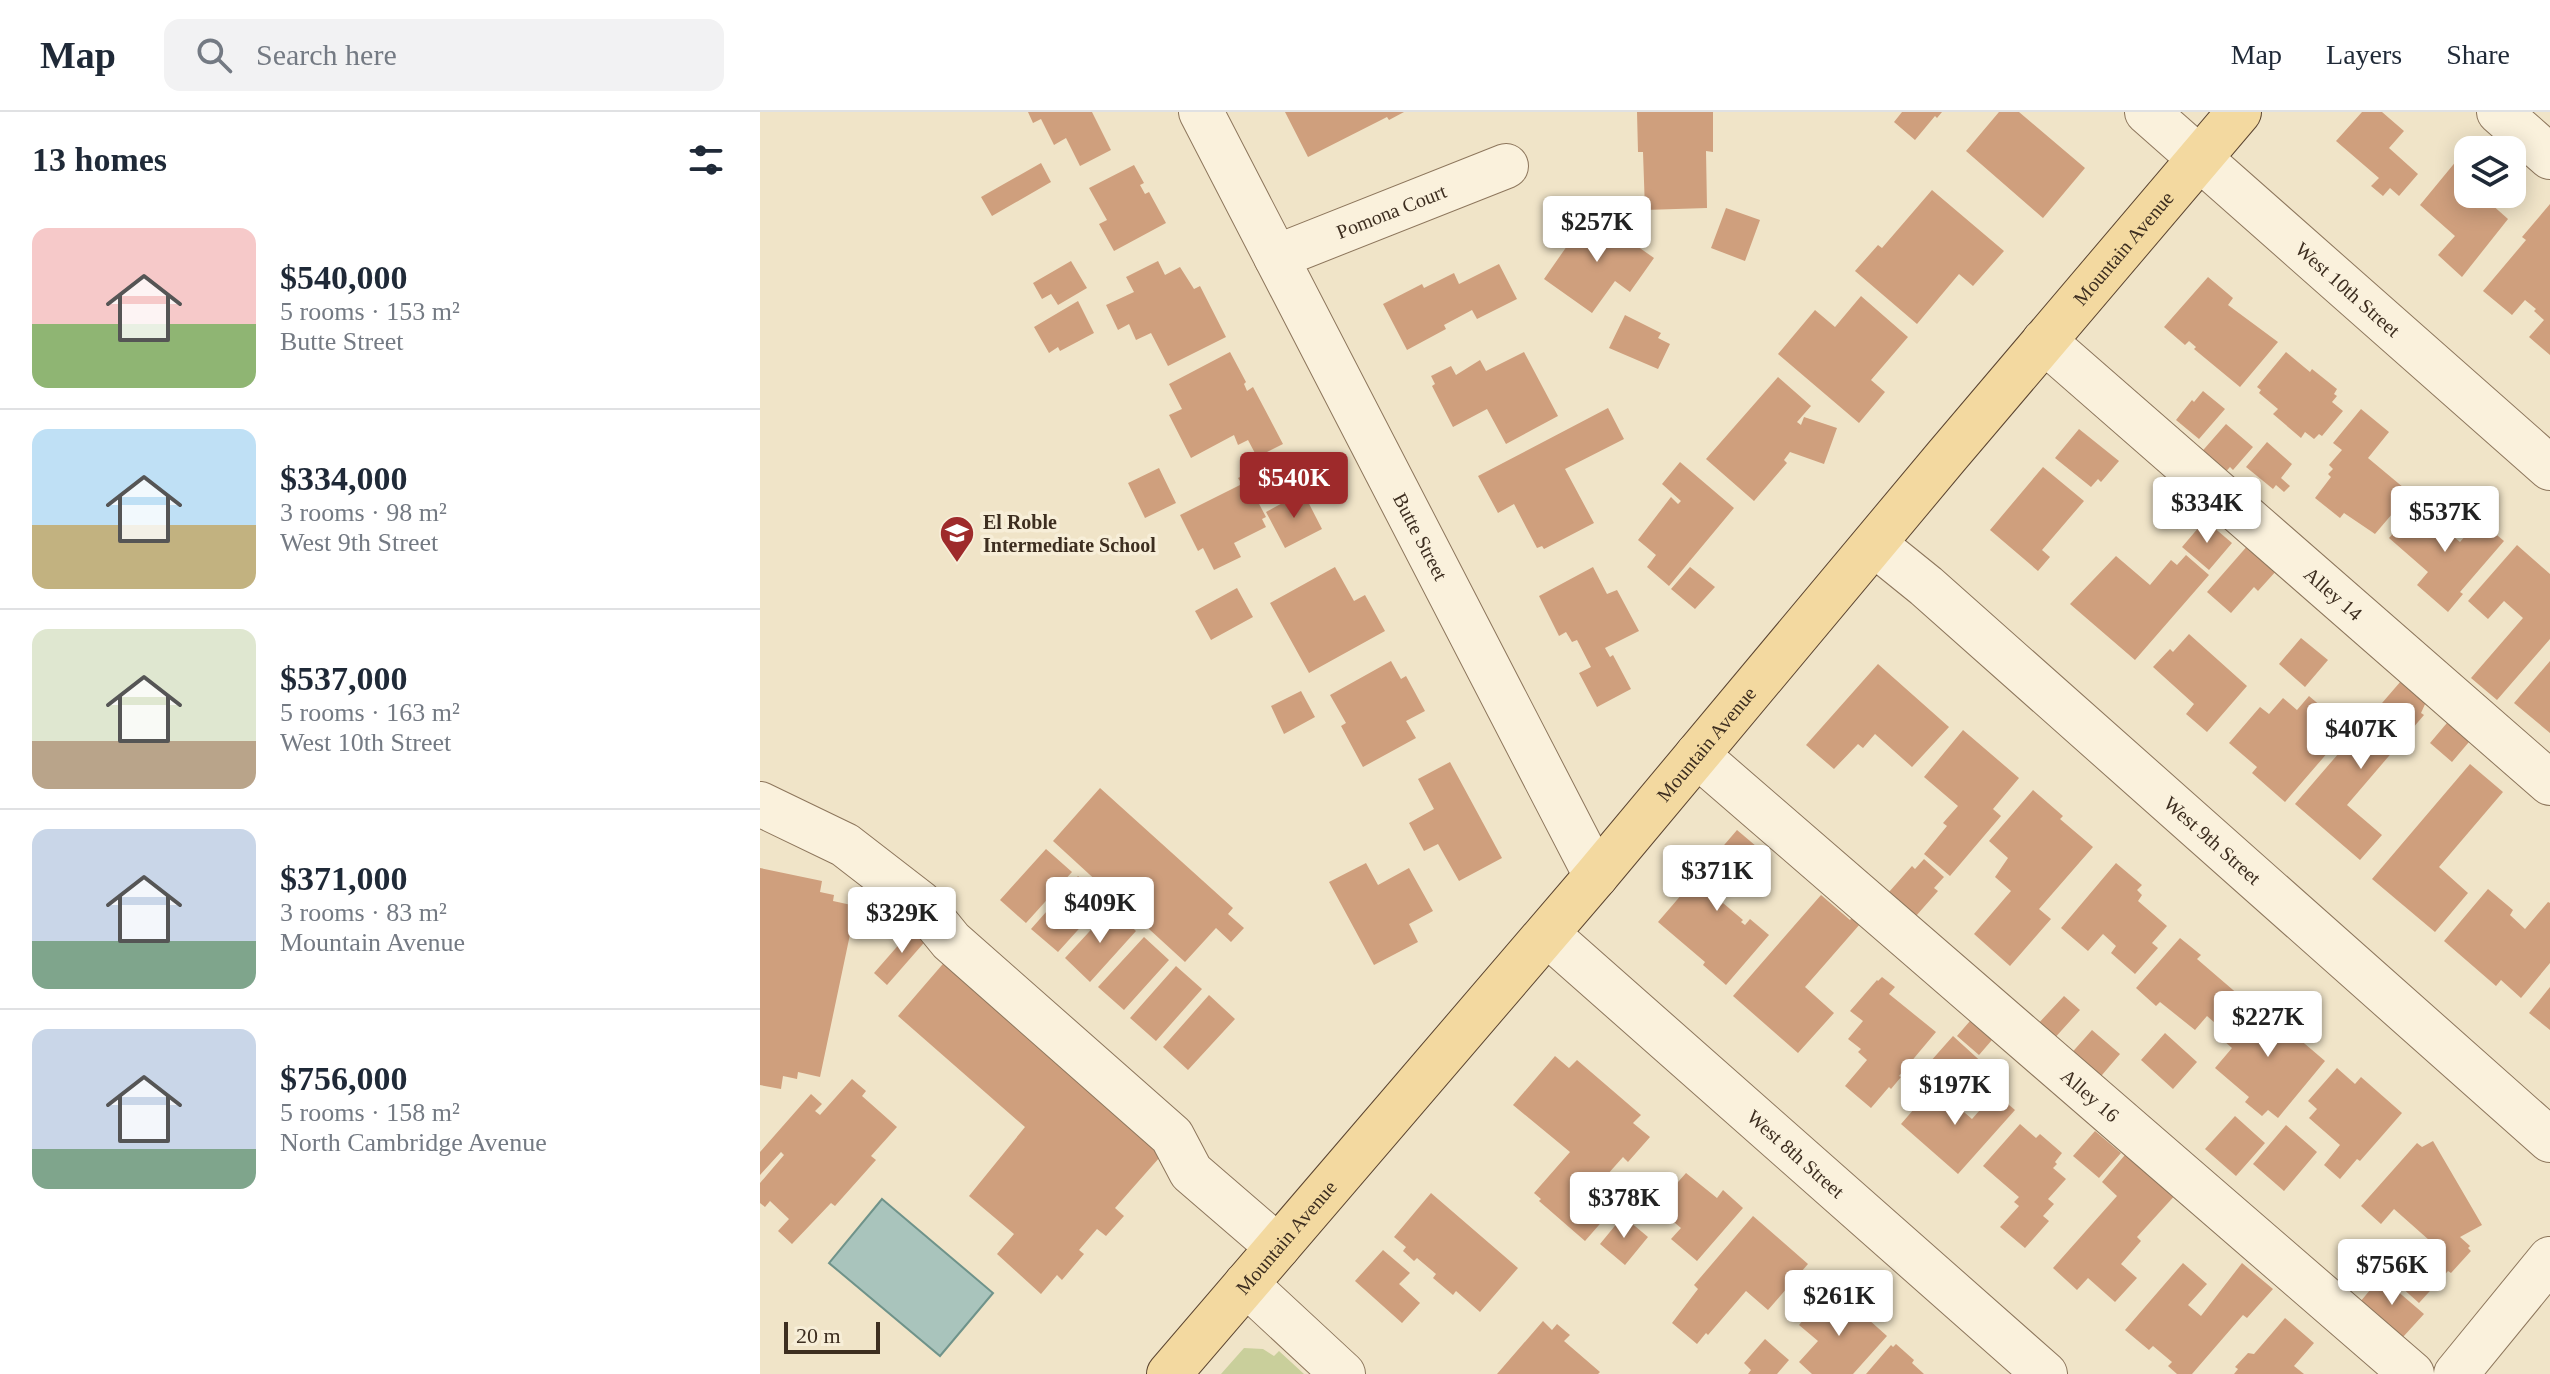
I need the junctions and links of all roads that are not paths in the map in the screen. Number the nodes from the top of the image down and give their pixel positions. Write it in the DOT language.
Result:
graph roads {
  1 [pos="1201,112"];
  2 [pos="2147,112"];
  3 [pos="2239,112"];
  4 [pos="2499,112"];
  5 [pos="2550,157"];
  6 [pos="2199,158"];
  7 [pos="1506,166"];
  8 [pos="1276,257"];
  9 [pos="2044,341"];
  10 [pos="2550,468"];
  11 [pos="1874,544"];
  12 [pos="1697,755"];
  13 [pos="2550,783"];
  14 [pos="760,804"];
  15 [pos="1596,876"];
  16 [pos="1547,934"];
  17 [pos="2550,1140"];
  18 [pos="1278,1247"];
  19 [pos="2550,1259"];
  20 [pos="1246,1284"];
  21 [pos="1169,1374"];
  22 [pos="1343,1374"];
  23 [pos="2045,1374"];
  24 [pos="2412,1374"];
  25 [pos="2456,1374"];
  1 -- 8 [label="street, Butte Street"];
  2 -- 6 [label="street, West 10th Street"];
  3 -- 6 [label="main road, Mountain Avenue"];
  4 -- 5 [label="street"];
  6 -- 9 [label="main road, Mountain Avenue"];
  6 -- 10 [label="street, West 10th Street"];
  7 -- 8 [label="street, Pomona Court"];
  8 -- 15 [label="street, Butte Street"];
  9 -- 11 [label="main road, Mountain Avenue"];
  9 -- 13 [label="street, Alley 14"];
  11 -- 12 [label="main road, Mountain Avenue"];
  11 -- 17 [label="street, West 9th Street"];
  12 -- 15 [label="main road, Mountain Avenue"];
  12 -- 24 [label="street, Alley 16"];
  14 -- 18 [label="street"];
  15 -- 16 [label="main road, Mountain Avenue"];
  16 -- 18 [label="main road, Mountain Avenue"];
  16 -- 23 [label="street, West 8th Street"];
  18 -- 20 [label="main road, Mountain Avenue"];
  19 -- 25 [label="street"];
  20 -- 21 [label="main road, Mountain Avenue"];
  20 -- 22 [label="street"];
}
